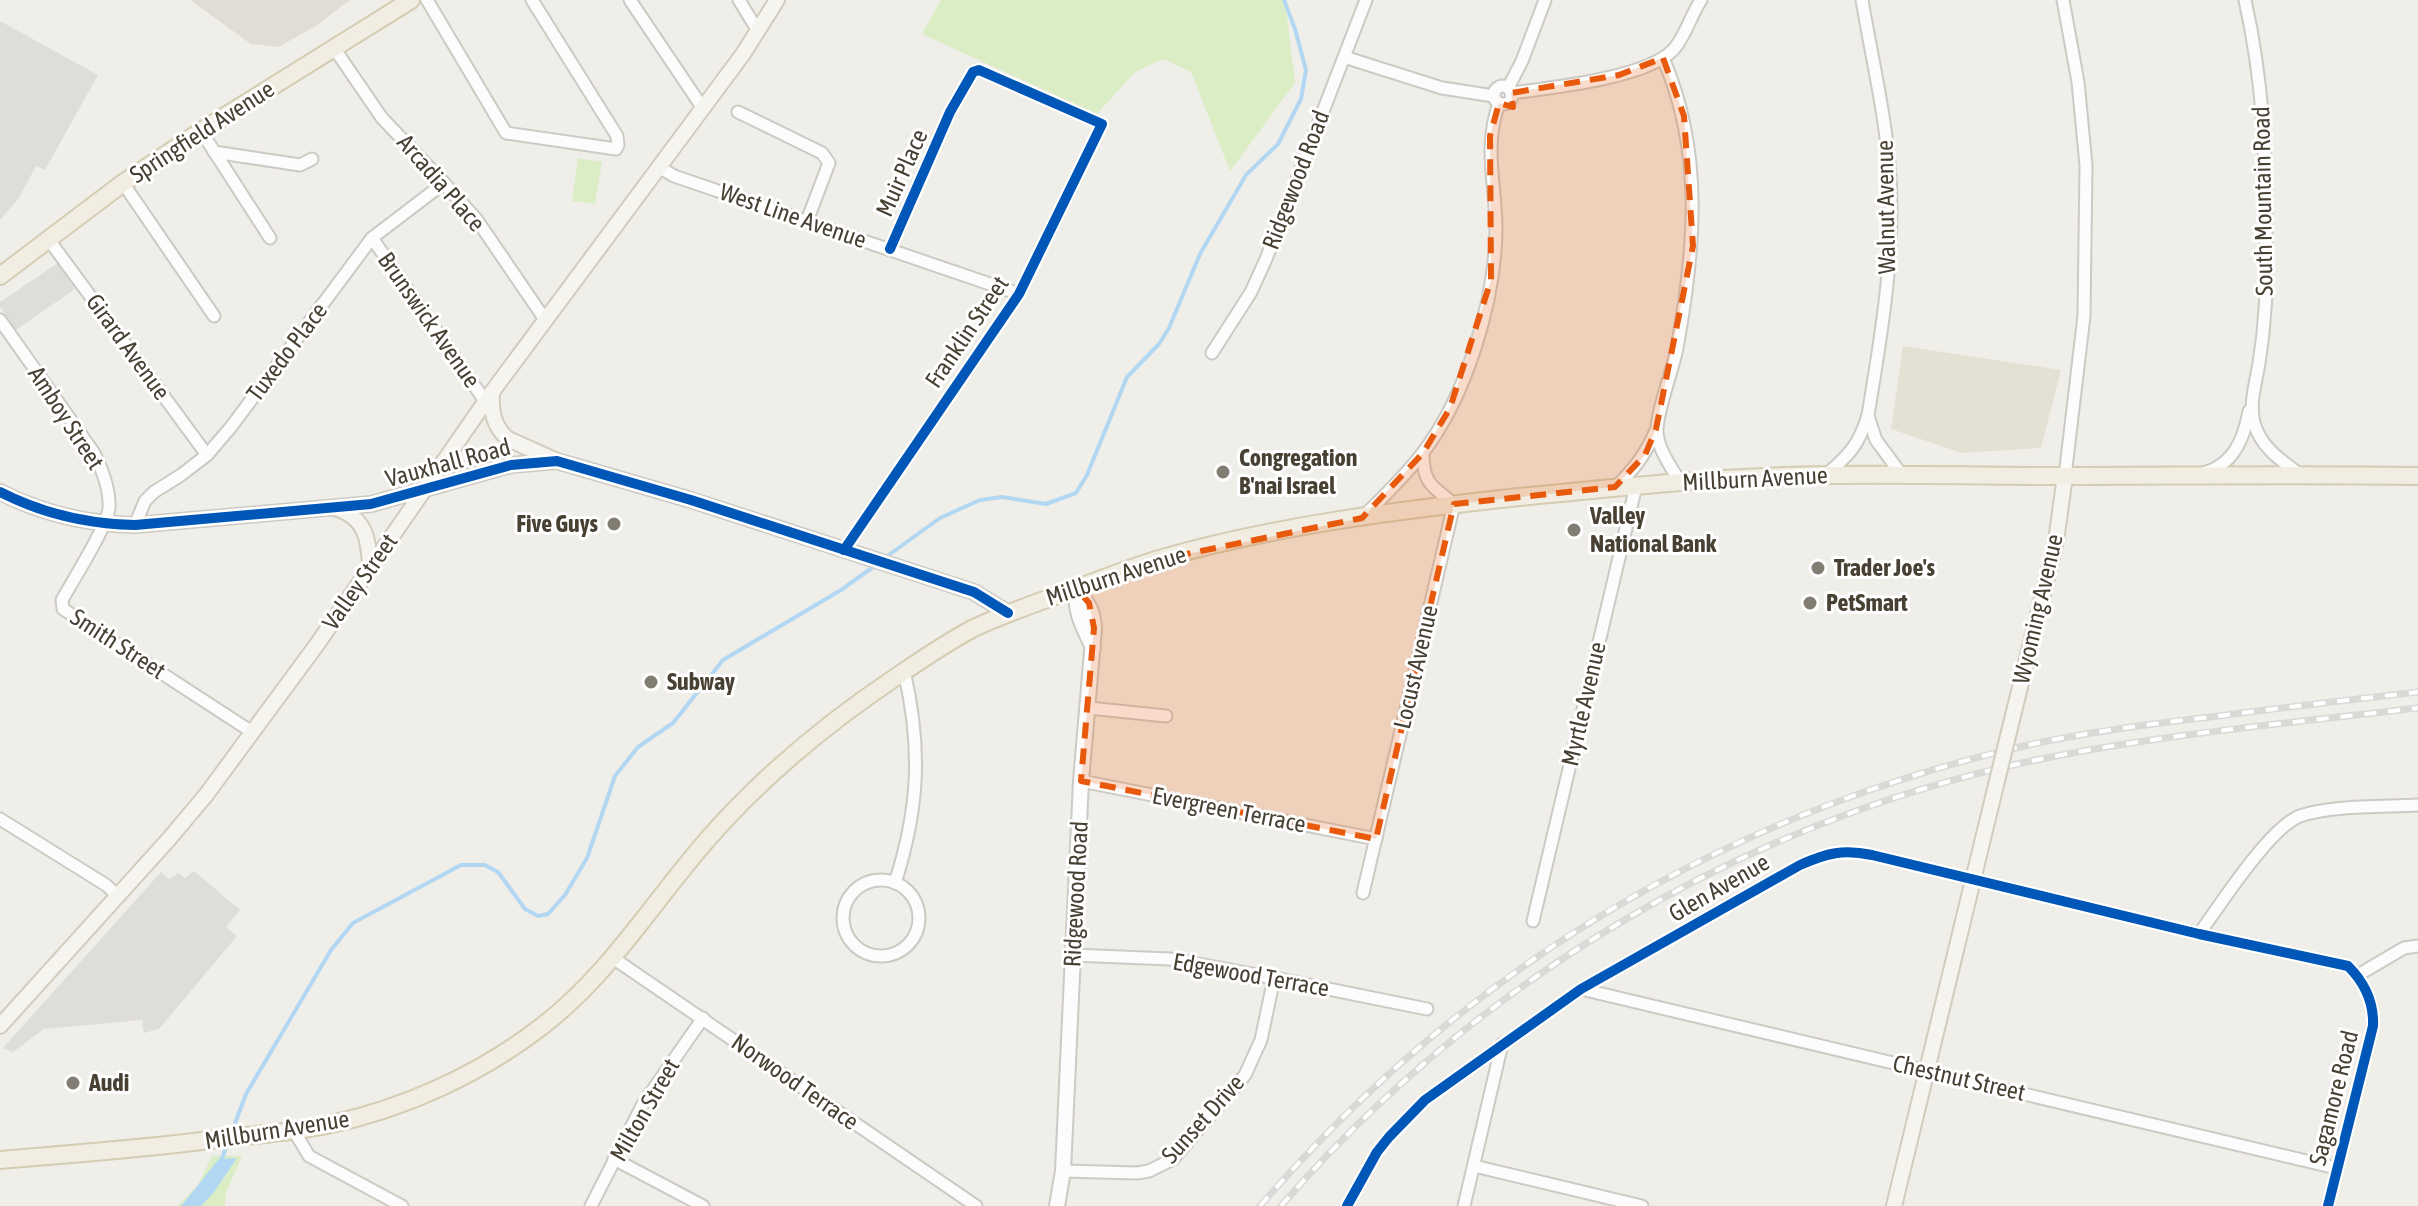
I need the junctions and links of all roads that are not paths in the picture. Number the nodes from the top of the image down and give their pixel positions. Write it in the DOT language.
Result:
graph roads {
  1 [pos="411,0"];
  2 [pos="427,0"];
  3 [pos="532,0"];
  4 [pos="630,0"];
  5 [pos="739,0"];
  6 [pos="777,0"];
  7 [pos="1366,0"];
  8 [pos="1545,0"];
  9 [pos="1701,0"];
  10 [pos="1862,0"];
  11 [pos="2063,0"];
  12 [pos="2245,0"];
  13 [pos="758,31"];
  14 [pos="334,48"];
  15 [pos="1344,57"];
  16 [pos="1663,58"];
  17 [pos="1510,90"];
  18 [pos="1496,99"];
  19 [pos="702,107"];
  20 [pos="738,112"];
  21 [pos="1102,124"];
  22 [pos="201,131"];
  23 [pos="214,152"];
  24 [pos="312,159"];
  25 [pos="659,167"];
  26 [pos="123,183"];
  27 [pos="444,183"];
  28 [pos="807,221"];
  29 [pos="270,238"];
  30 [pos="372,238"];
  31 [pos="49,240"];
  32 [pos="890,249"];
  33 [pos="0,276"];
  34 [pos="1019,294"];
  35 [pos="214,316"];
  36 [pos="0,320"];
  37 [pos="546,321"];
  38 [pos="1212,353"];
  39 [pos="488,397"];
  40 [pos="2251,402"];
  41 [pos="1868,415"];
  42 [pos="1656,429"];
  43 [pos="1423,453"];
  44 [pos="207,455"];
  45 [pos="557,461"];
  46 [pos="2418,464"];
  47 [pos="1901,474"];
  48 [pos="1826,475"];
  49 [pos="2194,475"];
  50 [pos="2399,475"];
  51 [pos="2065,476"];
  52 [pos="2302,476"];
  53 [pos="2418,476"];
  54 [pos="1680,482"];
  55 [pos="1636,486"];
  56 [pos="1615,487"];
  57 [pos="0,492"];
  58 [pos="421,492"];
  59 [pos="1454,504"];
  60 [pos="335,508"];
  61 [pos="1362,518"];
  62 [pos="104,524"];
  63 [pos="135,525"];
  64 [pos="844,550"];
  65 [pos="370,568"];
  66 [pos="1076,588"];
  67 [pos="1008,613"];
  68 [pos="904,671"];
  69 [pos="1089,708"];
  70 [pos="1166,716"];
  71 [pos="252,732"];
  72 [pos="1081,781"];
  73 [pos="2418,805"];
  74 [pos="0,819"];
  75 [pos="1376,839"];
  76 [pos="1972,880"];
  77 [pos="895,883"];
  78 [pos="1363,893"];
  79 [pos="117,895"];
  80 [pos="1533,921"];
  81 [pos="2199,934"];
  82 [pos="2418,946"];
  83 [pos="1072,955"];
  84 [pos="613,958"];
  85 [pos="2358,975"];
  86 [pos="1274,978"];
  87 [pos="1581,989"];
  88 [pos="1427,1009"];
  89 [pos="703,1018"];
  90 [pos="0,1026"];
  91 [pos="1502,1044"];
  92 [pos="1928,1070"];
  93 [pos="294,1131"];
  94 [pos="614,1159"];
  95 [pos="0,1160"];
  96 [pos="1474,1166"];
  97 [pos="2336,1168"];
  98 [pos="1063,1171"];
  99 [pos="402,1206"];
  100 [pos="591,1206"];
  101 [pos="703,1206"];
  102 [pos="976,1206"];
  103 [pos="1057,1206"];
  104 [pos="1347,1206"];
  105 [pos="1464,1206"];
  106 [pos="1642,1206"];
  107 [pos="1894,1206"];
  108 [pos="2328,1206"];
  1 -- 14 [label="main road, Springfield Avenue"];
  2 -- 3 [label="street"];
  4 -- 19 [label="street"];
  5 -- 13 [label="street"];
  6 -- 13 [label="main road, Valley Street"];
  7 -- 15 [label="street, Ridgewood Road"];
  8 -- 17 [label="street"];
  9 -- 16 [label="street"];
  10 -- 41 [label="street, Walnut Avenue"];
  11 -- 51 [label="street, Wyoming Avenue"];
  12 -- 40 [label="street, South Mountain Road"];
  13 -- 19 [label="main road, Valley Street"];
  14 -- 22 [label="main road, Springfield Avenue"];
  14 -- 27 [label="street, Arcadia Place"];
  15 -- 18 [label="street"];
  15 -- 38 [label="street, Ridgewood Road"];
  16 -- 17 [label="street"];
  16 -- 42 [label="street"];
  17 -- 18 [label="street"];
  18 -- 43 [label="street"];
  19 -- 25 [label="main road, Valley Street"];
  20 -- 28 [label="street"];
  21 -- 32 [label="street, Muir Place"];
  21 -- 34 [label="street, Franklin Street"];
  22 -- 23 [label="street"];
  22 -- 26 [label="main road, Springfield Avenue"];
  23 -- 24 [label="street"];
  23 -- 29 [label="street"];
  25 -- 28 [label="street, West Line Avenue"];
  25 -- 37 [label="main road, Valley Street"];
  26 -- 31 [label="main road, Springfield Avenue"];
  26 -- 35 [label="street"];
  27 -- 30 [label="street, Tuxedo Place"];
  27 -- 37 [label="street, Arcadia Place"];
  28 -- 32 [label="street, West Line Avenue"];
  30 -- 39 [label="street, Brunswick Avenue"];
  30 -- 44 [label="street, Tuxedo Place"];
  31 -- 33 [label="main road, Springfield Avenue"];
  31 -- 44 [label="street, Girard Avenue"];
  32 -- 34 [label="street, West Line Avenue"];
  34 -- 64 [label="street, Franklin Street"];
  36 -- 62 [label="street, Amboy Street"];
  37 -- 39 [label="main road, Valley Street"];
  39 -- 45 [label="main road"];
  39 -- 58 [label="main road, Valley Street"];
  40 -- 49 [label="street, South Mountain Road"];
  40 -- 52 [label="street, South Mountain Road"];
  41 -- 47 [label="street"];
  41 -- 48 [label="street, Walnut Avenue"];
  42 -- 54 [label="street"];
  42 -- 56 [label="street"];
  43 -- 59 [label="street"];
  43 -- 61 [label="street"];
  44 -- 63 [label="street, Tuxedo Place"];
  45 -- 58 [label="street, Vauxhall Road"];
  45 -- 64 [label="street, Vauxhall Road"];
  46 -- 50 [label="street"];
  47 -- 48 [label="main road, Millburn Avenue"];
  47 -- 51 [label="main road, Millburn Avenue"];
  48 -- 54 [label="main road, Millburn Avenue"];
  49 -- 51 [label="main road, Millburn Avenue"];
  49 -- 52 [label="main road, Millburn Avenue"];
  50 -- 52 [label="main road, Millburn Avenue"];
  50 -- 53 [label="main road, Millburn Avenue"];
  51 -- 76 [label="main road, Wyoming Avenue, bridge"];
  54 -- 55 [label="main road, Millburn Avenue"];
  55 -- 56 [label="main road, Millburn Avenue"];
  55 -- 80 [label="street, Myrtle Avenue"];
  56 -- 59 [label="main road, Millburn Avenue"];
  57 -- 62 [label="street, Vauxhall Road"];
  58 -- 60 [label="street, Vauxhall Road"];
  58 -- 65 [label="main road, Valley Street"];
  59 -- 61 [label="main road, Millburn Avenue"];
  59 -- 75 [label="street, Locust Avenue"];
  60 -- 63 [label="street, Vauxhall Road"];
  60 -- 65 [label="main road"];
  61 -- 66 [label="main road, Millburn Avenue"];
  62 -- 63 [label="street, Vauxhall Road"];
  62 -- 71 [label="street, Smith Street"];
  64 -- 67 [label="street, Vauxhall Road"];
  65 -- 71 [label="main road, Valley Street"];
  66 -- 67 [label="main road, Millburn Avenue"];
  66 -- 69 [label="street, Ridgewood Road"];
  67 -- 68 [label="main road, Millburn Avenue"];
  68 -- 77 [label="street"];
  68 -- 84 [label="main road, Millburn Avenue"];
  69 -- 70 [label="street"];
  69 -- 72 [label="street, Ridgewood Road"];
  71 -- 79 [label="main road, Valley Street"];
  72 -- 75 [label="street, Evergreen Terrace"];
  72 -- 83 [label="street, Ridgewood Road"];
  73 -- 81 [label="street"];
  74 -- 79 [label="street"];
  75 -- 78 [label="street, Locust Avenue"];
  76 -- 81 [label="street, Glen Avenue"];
  76 -- 87 [label="street, Glen Avenue"];
  76 -- 92 [label="main road, Wyoming Avenue"];
  77 -- 77 [label="street"];
  79 -- 90 [label="main road, Valley Street"];
  81 -- 85 [label="street"];
  82 -- 85 [label="street"];
  83 -- 86 [label="street, Edgewood Terrace"];
  83 -- 98 [label="street, Ridgewood Road"];
  84 -- 89 [label="street, Norwood Terrace"];
  84 -- 93 [label="main road, Millburn Avenue"];
  85 -- 97 [label="street, Sagamore Road"];
  86 -- 88 [label="street, Edgewood Terrace"];
  86 -- 98 [label="street, Sunset Drive"];
  87 -- 91 [label="street, Glen Avenue"];
  87 -- 92 [label="street, Chestnut Street"];
  89 -- 94 [label="street, Milton Street"];
  89 -- 102 [label="street, Norwood Terrace"];
  91 -- 96 [label="street"];
  91 -- 104 [label="street, Glen Avenue"];
  92 -- 97 [label="street, Chestnut Street"];
  92 -- 107 [label="main road, Wyoming Avenue"];
  93 -- 95 [label="main road, Millburn Avenue"];
  93 -- 99 [label="street"];
  94 -- 100 [label="street, Milton Street"];
  94 -- 101 [label="street"];
  96 -- 105 [label="street"];
  96 -- 106 [label="street"];
  97 -- 108 [label="street, Sagamore Road"];
  98 -- 103 [label="street, Ridgewood Road"];
}
